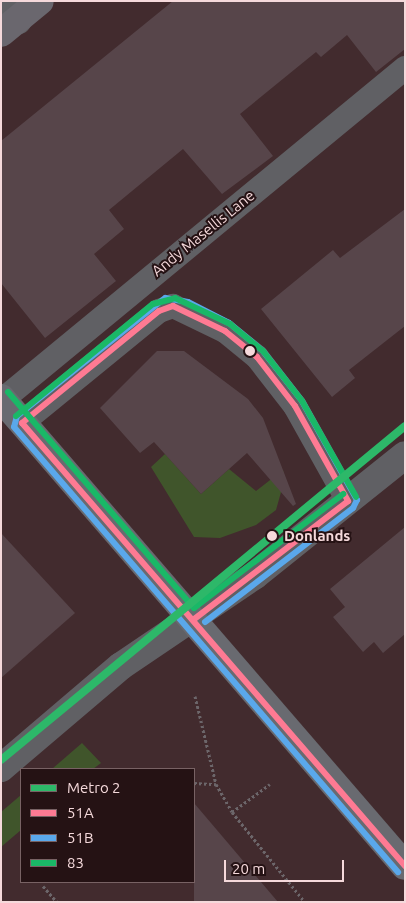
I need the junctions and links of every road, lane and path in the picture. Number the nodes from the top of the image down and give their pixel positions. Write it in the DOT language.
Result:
graph roads {
  1 [pos="40,1"];
  2 [pos="7,18"];
  3 [pos="405,68"];
  4 [pos="2,400"];
  5 [pos="22,423"];
  6 [pos="405,455"];
  7 [pos="348,500"];
  8 [pos="193,620"];
  9 [pos="194,696"];
  10 [pos="1,768"];
  11 [pos="195,782"];
  12 [pos="216,784"];
  13 [pos="270,784"];
  14 [pos="232,812"];
  15 [pos="405,866"];
  16 [pos="43,886"];
  17 [pos="57,902"];
  18 [pos="305,902"];
  1 -- 2 [label="main road"];
  3 -- 4 [label="lane, Andy Masellis Lane"];
  4 -- 5 [label="street"];
  5 -- 7 [label="lane"];
  5 -- 8 [label="street"];
  6 -- 7 [label="street"];
  7 -- 8 [label="street"];
  8 -- 10 [label="street"];
  8 -- 15 [label="street"];
  9 -- 12 [label="path"];
  11 -- 12 [label="path"];
  12 -- 14 [label="path"];
  13 -- 14 [label="path"];
  14 -- 18 [label="path"];
  16 -- 17 [label="path"];
}
